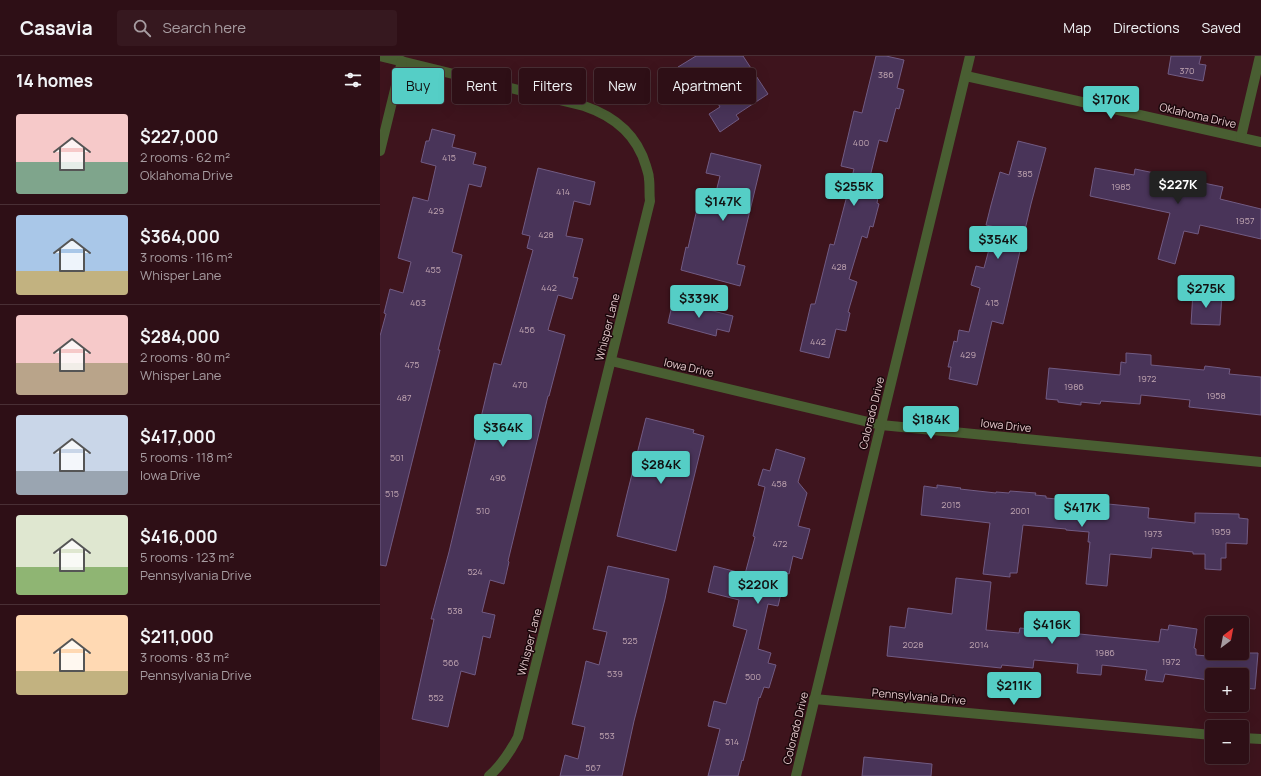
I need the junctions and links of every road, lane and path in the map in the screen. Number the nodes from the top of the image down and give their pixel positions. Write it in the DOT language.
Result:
graph roads {
  1 [pos="380,56"];
  2 [pos="970,56"];
  3 [pos="1260,56"];
  4 [pos="402,61"];
  5 [pos="966,76"];
  6 [pos="1241,137"];
  7 [pos="1261,142"];
  8 [pos="380,151"];
  9 [pos="611,361"];
  10 [pos="881,425"];
  11 [pos="1261,462"];
  12 [pos="814,699"];
  13 [pos="1205,734"];
  14 [pos="1249,739"];
  15 [pos="1261,740"];
  16 [pos="489,776"];
  17 [pos="796,776"];
  1 -- 4 [label="street, Whisper Lane"];
  2 -- 5 [label="street, Colorado Drive"];
  3 -- 6 [label="street"];
  4 -- 8 [label="street"];
  4 -- 9 [label="street, Whisper Lane"];
  5 -- 6 [label="street, Oklahoma Drive"];
  5 -- 10 [label="street, Colorado Drive"];
  6 -- 7 [label="street, Oklahoma Drive"];
  9 -- 10 [label="street, Iowa Drive"];
  9 -- 16 [label="street, Whisper Lane"];
  10 -- 11 [label="street, Iowa Drive"];
  10 -- 12 [label="street, Colorado Drive"];
  12 -- 13 [label="street, Pennsylvania Drive"];
  12 -- 17 [label="street, Colorado Drive"];
  14 -- 15 [label="street"];
}
